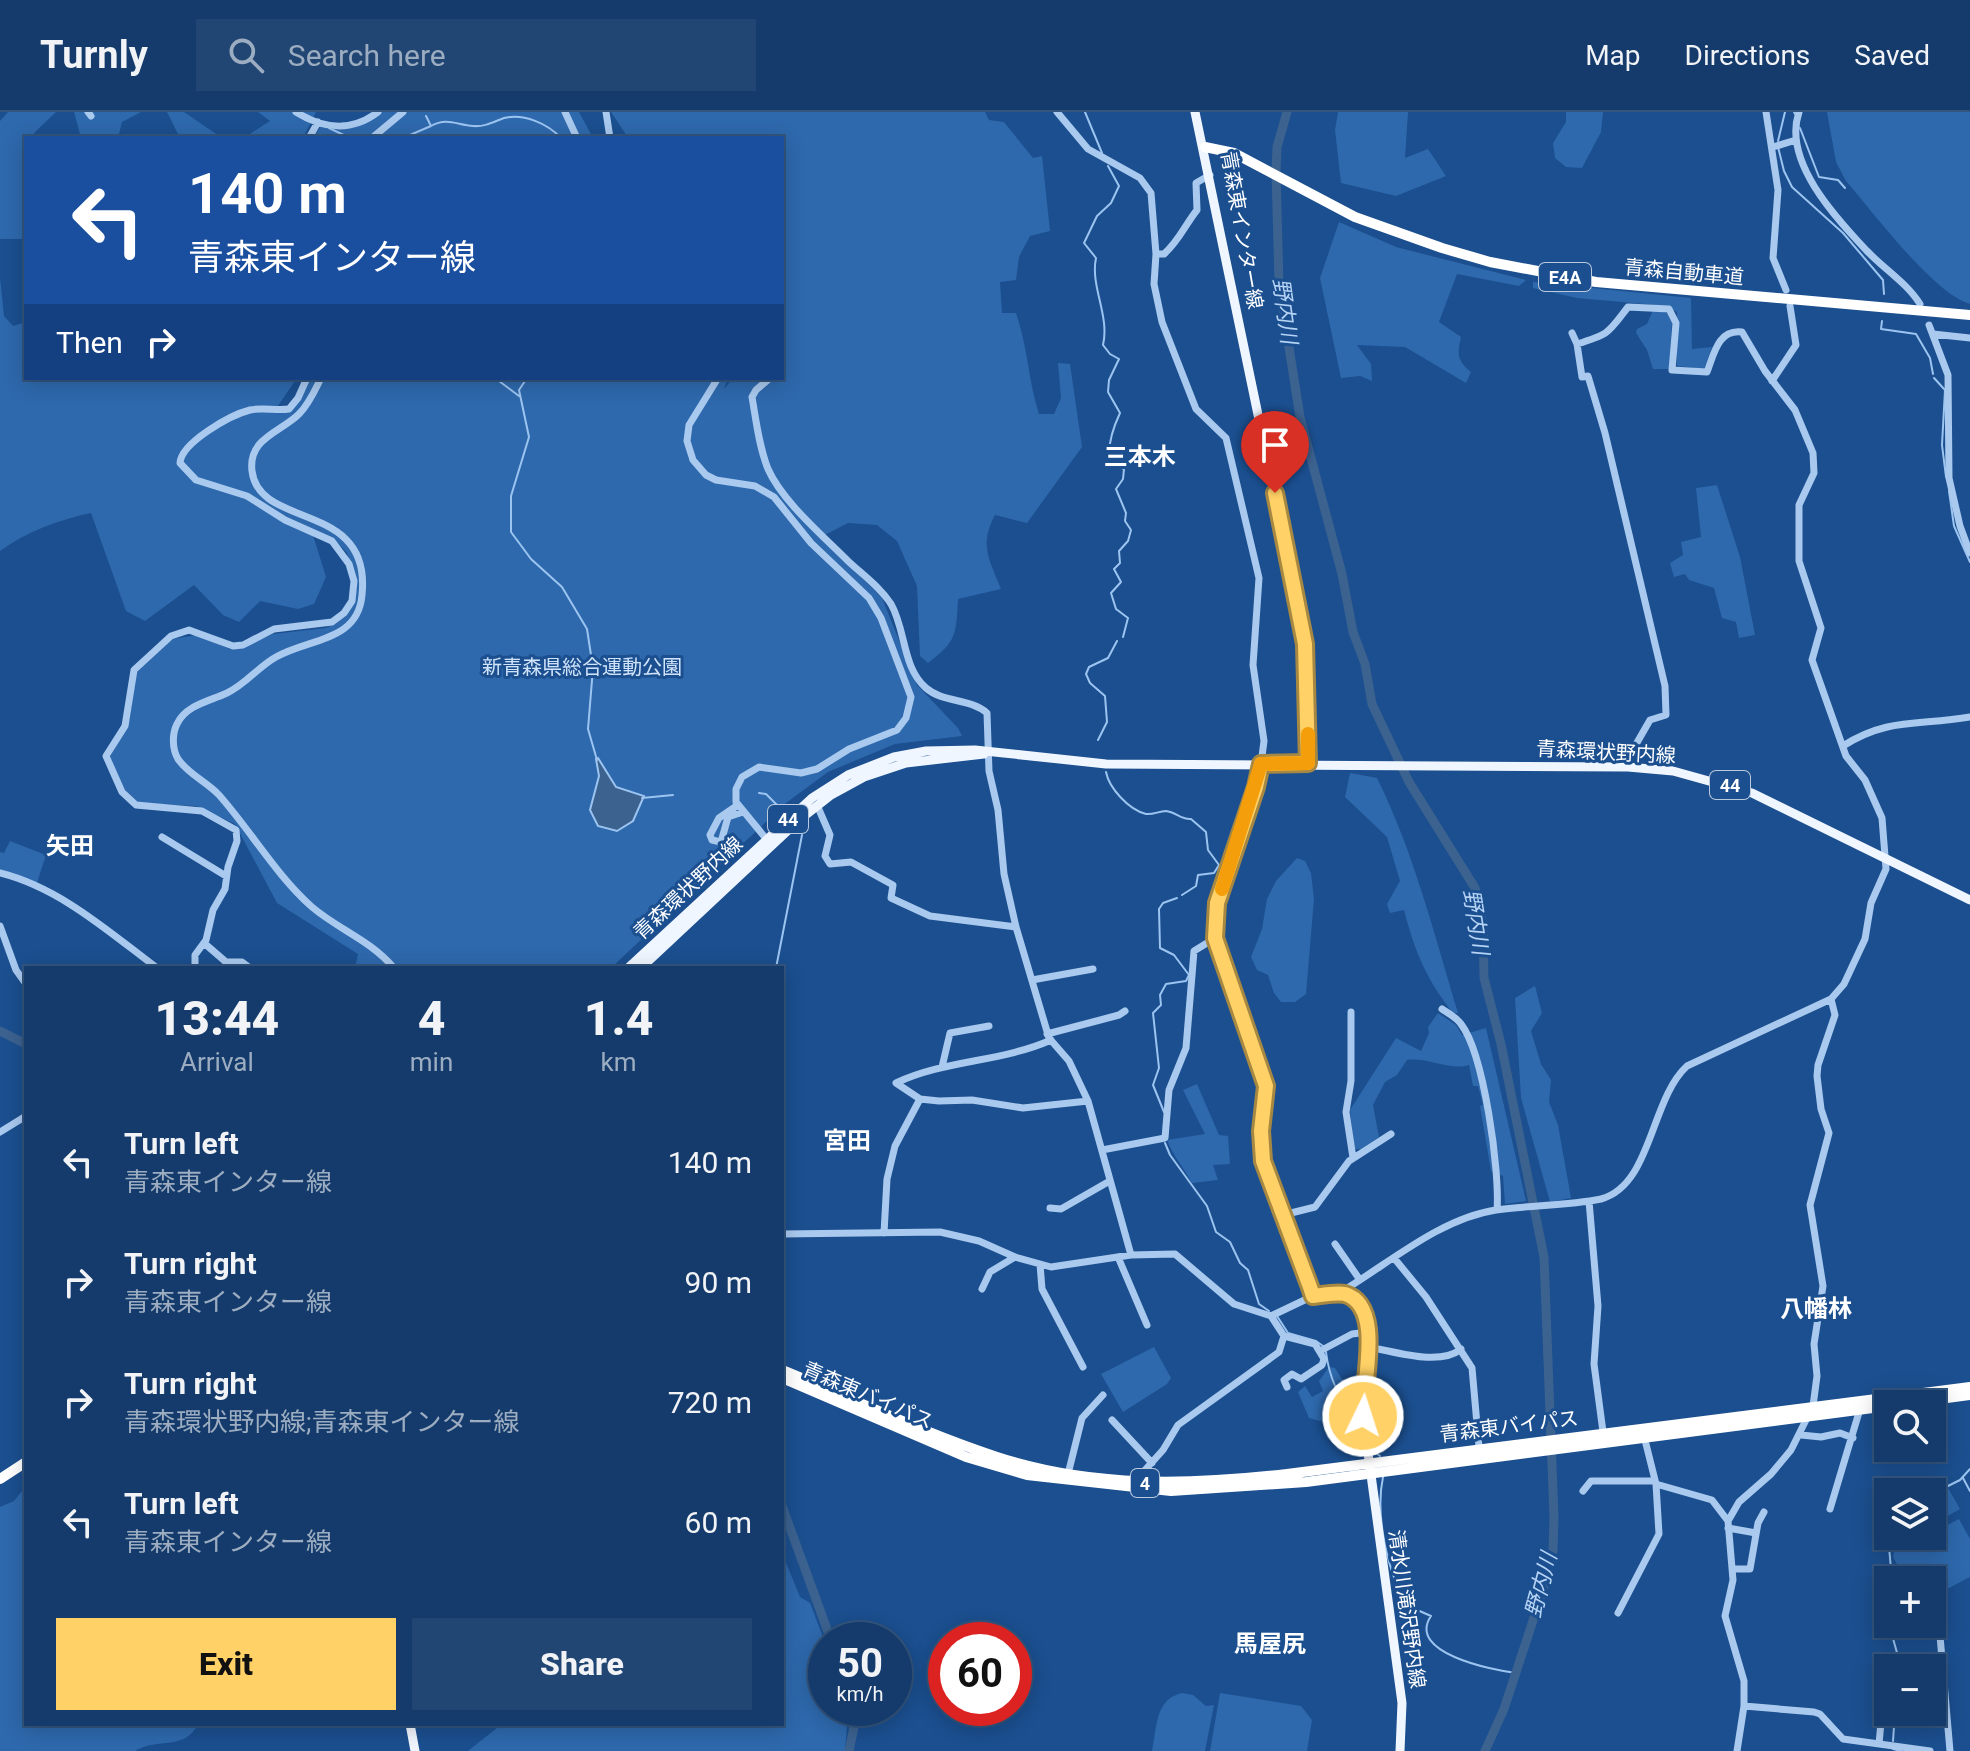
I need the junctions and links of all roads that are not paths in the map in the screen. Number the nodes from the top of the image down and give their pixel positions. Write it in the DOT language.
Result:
graph roads {
  1 [pos="296,112"];
  2 [pos="378,112"];
  3 [pos="403,112"];
  4 [pos="565,112"];
  5 [pos="606,112"];
  6 [pos="1057,112"];
  7 [pos="1195,112"];
  8 [pos="1766,112"];
  9 [pos="1799,112"];
  10 [pos="318,122"];
  11 [pos="310,136"];
  12 [pos="374,136"];
  13 [pos="576,136"];
  14 [pos="610,136"];
  15 [pos="1796,140"];
  16 [pos="1777,146"];
  17 [pos="1205,147"];
  18 [pos="1210,175"];
  19 [pos="1355,217"];
  20 [pos="1156,254"];
  21 [pos="1786,290"];
  22 [pos="1920,304"];
  23 [pos="1790,306"];
  24 [pos="1970,315"];
  25 [pos="1929,325"];
  26 [pos="1572,333"];
  27 [pos="1933,334"];
  28 [pos="1970,338"];
  29 [pos="1577,344"];
  30 [pos="306,380"];
  31 [pos="320,380"];
  32 [pos="717,380"];
  33 [pos="768,380"];
  34 [pos="1772,381"];
  35 [pos="1970,553"];
  36 [pos="1970,717"];
  37 [pos="1843,746"];
  38 [pos="987,753"];
  39 [pos="1308,763"];
  40 [pos="1261,764"];
  41 [pos="1628,767"];
  42 [pos="817,805"];
  43 [pos="740,809"];
  44 [pos="712,828"];
  45 [pos="725,833"];
  46 [pos="162,837"];
  47 [pos="769,842"];
  48 [pos="1885,857"];
  49 [pos="0,873"];
  50 [pos="226,876"];
  51 [pos="1970,900"];
  52 [pos="0,926"];
  53 [pos="1016,927"];
  54 [pos="1215,938"];
  55 [pos="665,940"];
  56 [pos="204,943"];
  57 [pos="154,966"];
  58 [pos="195,966"];
  59 [pos="247,966"];
  60 [pos="392,966"];
  61 [pos="631,966"];
  62 [pos="643,966"];
  63 [pos="1093,969"];
  64 [pos="1032,980"];
  65 [pos="24,981"];
  66 [pos="1831,999"];
  67 [pos="1442,1009"];
  68 [pos="1125,1011"];
  69 [pos="1351,1012"];
  70 [pos="989,1026"];
  71 [pos="1049,1037"];
  72 [pos="942,1067"];
  73 [pos="920,1099"];
  74 [pos="1088,1101"];
  75 [pos="24,1117"];
  76 [pos="0,1132"];
  77 [pos="1391,1134"];
  78 [pos="1102,1150"];
  79 [pos="1353,1158"];
  80 [pos="1108,1182"];
  81 [pos="1589,1201"];
  82 [pos="1050,1208"];
  83 [pos="1497,1210"];
  84 [pos="1283,1215"];
  85 [pos="884,1233"];
  86 [pos="784,1234"];
  87 [pos="1335,1244"];
  88 [pos="1131,1255"];
  89 [pos="1015,1257"];
  90 [pos="1118,1257"];
  91 [pos="1394,1258"];
  92 [pos="1040,1264"];
  93 [pos="1360,1280"];
  94 [pos="982,1289"];
  95 [pos="1345,1294"];
  96 [pos="1313,1296"];
  97 [pos="1271,1316"];
  98 [pos="1147,1325"];
  99 [pos="1368,1332"];
  100 [pos="1284,1336"];
  101 [pos="1368,1347"];
  102 [pos="1461,1349"];
  103 [pos="1322,1350"];
  104 [pos="1083,1367"];
  105 [pos="784,1371"];
  106 [pos="784,1379"];
  107 [pos="1287,1387"];
  108 [pos="1970,1387"];
  109 [pos="1103,1395"];
  110 [pos="1970,1395"];
  111 [pos="1946,1398"];
  112 [pos="1874,1408"];
  113 [pos="1860,1409"];
  114 [pos="1811,1411"];
  115 [pos="1112,1420"];
  116 [pos="1603,1432"];
  117 [pos="1801,1435"];
  118 [pos="1644,1436"];
  119 [pos="1853,1438"];
  120 [pos="1588,1439"];
  121 [pos="1479,1447"];
  122 [pos="1522,1447"];
  123 [pos="24,1463"];
  124 [pos="1152,1463"];
  125 [pos="1371,1468"];
  126 [pos="1068,1474"];
  127 [pos="0,1479"];
  128 [pos="1141,1483"];
  129 [pos="1656,1483"];
  130 [pos="1583,1491"];
  131 [pos="1830,1509"];
  132 [pos="1764,1512"];
  133 [pos="1728,1525"];
  134 [pos="1756,1533"];
  135 [pos="1733,1569"];
  136 [pos="1618,1613"];
  137 [pos="1940,1638"];
  138 [pos="1744,1706"];
  139 [pos="410,1726"];
  140 [pos="1881,1726"];
  141 [pos="1879,1744"];
  142 [pos="1402,1748"];
  143 [pos="415,1751"];
  144 [pos="1737,1751"];
  145 [pos="1930,1751"];
  146 [pos="1950,1751"];
  1 -- 10 [label="street"];
  2 -- 10 [label="street"];
  3 -- 12 [label="street"];
  4 -- 13 [label="street"];
  5 -- 14 [label="street"];
  6 -- 20 [label="street"];
  7 -- 17 [label="main road"];
  8 -- 16 [label="street"];
  9 -- 15 [label="street"];
  10 -- 11 [label="street"];
  15 -- 16 [label="street"];
  15 -- 22 [label="street"];
  16 -- 21 [label="street"];
  17 -- 18 [label="main road, 青森東インター線"];
  17 -- 19 [label="highway, 青森東インター線"];
  18 -- 20 [label="street"];
  18 -- 39 [label="main road, 青森東インター線"];
  19 -- 24 [label="highway, 青森自動車道 / E4A"];
  20 -- 40 [label="street"];
  23 -- 34 [label="street"];
  25 -- 27 [label="street"];
  26 -- 29 [label="street"];
  27 -- 28 [label="street"];
  27 -- 35 [label="street"];
  29 -- 34 [label="street"];
  29 -- 41 [label="street"];
  30 -- 50 [label="street"];
  31 -- 60 [label="street"];
  32 -- 43 [label="street"];
  33 -- 38 [label="street"];
  34 -- 37 [label="street"];
  36 -- 37 [label="street"];
  37 -- 48 [label="street"];
  38 -- 40 [label="main road, 青森環状野内線 / 44"];
  38 -- 42 [label="main road, 青森環状野内線 / 44"];
  38 -- 47 [label="main road, 青森環状野内線 / 44"];
  38 -- 53 [label="street"];
  39 -- 40 [label="main road, 44"];
  39 -- 41 [label="main road, 青森環状野内線 / 44"];
  40 -- 54 [label="main road"];
  41 -- 48 [label="main road, 青森環状野内線 / 44"];
  42 -- 47 [label="main road, 青森環状野内線 / 44"];
  42 -- 53 [label="street"];
  43 -- 44 [label="street"];
  43 -- 45 [label="street"];
  43 -- 47 [label="street"];
  44 -- 45 [label="street"];
  44 -- 45 [label="street"];
  46 -- 50 [label="street"];
  47 -- 55 [label="main road, 青森環状野内線 / 44"];
  48 -- 51 [label="main road, 青森環状野内線 / 44"];
  48 -- 66 [label="street"];
  49 -- 57 [label="street"];
  50 -- 56 [label="street"];
  52 -- 65 [label="street"];
  53 -- 64 [label="street"];
  54 -- 78 [label="street"];
  54 -- 84 [label="main road"];
  55 -- 61 [label="main road, 青森環状野内線 / 44"];
  55 -- 62 [label="main road, 青森環状野内線 / 44"];
  56 -- 58 [label="street"];
  56 -- 59 [label="street"];
  63 -- 64 [label="street"];
  64 -- 71 [label="street"];
  66 -- 81 [label="street"];
  66 -- 114 [label="street"];
  67 -- 83 [label="street"];
  68 -- 71 [label="street"];
  69 -- 79 [label="street"];
  70 -- 72 [label="street"];
  71 -- 72 [label="street"];
  71 -- 74 [label="street"];
  72 -- 73 [label="street"];
  73 -- 74 [label="street"];
  73 -- 85 [label="street"];
  74 -- 78 [label="street"];
  75 -- 76 [label="street"];
  77 -- 79 [label="street"];
  78 -- 80 [label="street"];
  79 -- 84 [label="street"];
  80 -- 82 [label="street"];
  80 -- 88 [label="street"];
  81 -- 83 [label="street"];
  81 -- 116 [label="street"];
  83 -- 91 [label="street"];
  84 -- 96 [label="main road"];
  85 -- 86 [label="street"];
  85 -- 89 [label="street"];
  87 -- 93 [label="street"];
  88 -- 90 [label="street"];
  88 -- 97 [label="street"];
  89 -- 92 [label="street"];
  89 -- 94 [label="street"];
  90 -- 92 [label="street"];
  90 -- 98 [label="street"];
  91 -- 93 [label="street"];
  91 -- 102 [label="street"];
  92 -- 104 [label="street"];
  93 -- 95 [label="street"];
  95 -- 96 [label="main road"];
  95 -- 99 [label="main road"];
  96 -- 97 [label="street"];
  97 -- 100 [label="street"];
  99 -- 101 [label="main road"];
  99 -- 103 [label="street"];
  100 -- 103 [label="street"];
  100 -- 124 [label="street"];
  101 -- 102 [label="street"];
  101 -- 125 [label="main road"];
  102 -- 121 [label="street"];
  103 -- 107 [label="street"];
  105 -- 126 [label="highway, 青森東バイパス / 4"];
  106 -- 125 [label="highway, 青森東バイパス / 4"];
  108 -- 114 [label="highway, 青森東バイパス / 4"];
  109 -- 126 [label="street"];
  110 -- 111 [label="highway"];
  112 -- 113 [label="highway, 青森東バイパス / 4"];
  113 -- 114 [label="highway, 青森東バイパス / 4"];
  113 -- 119 [label="street"];
  114 -- 116 [label="highway, 青森東バイパス / 4"];
  114 -- 117 [label="street"];
  114 -- 118 [label="highway, 青森東バイパス / 4"];
  115 -- 124 [label="street"];
  116 -- 120 [label="highway, 青森東バイパス / 4"];
  117 -- 119 [label="street"];
  117 -- 133 [label="street"];
  118 -- 120 [label="highway, 青森東バイパス / 4"];
  118 -- 129 [label="street"];
  119 -- 131 [label="street"];
  120 -- 122 [label="highway, 青森東バイパス / 4"];
  121 -- 122 [label="highway, 青森東バイパス / 4"];
  121 -- 125 [label="highway, 青森東バイパス / 4"];
  122 -- 125 [label="highway, 青森東バイパス / 4"];
  123 -- 127 [label="highway"];
  124 -- 128 [label="street"];
  125 -- 128 [label="highway, 青森東バイパス / 4"];
  125 -- 142 [label="main road, 清水川滝沢野内線"];
  126 -- 128 [label="highway, 青森東バイパス / 4"];
  129 -- 130 [label="street"];
  129 -- 133 [label="street"];
  129 -- 136 [label="street"];
  132 -- 134 [label="street"];
  133 -- 134 [label="street"];
  133 -- 135 [label="street"];
  134 -- 135 [label="street"];
  135 -- 138 [label="street"];
  137 -- 146 [label="street"];
  138 -- 141 [label="street"];
  138 -- 144 [label="street"];
  139 -- 143 [label="main road"];
  140 -- 141 [label="street"];
  141 -- 145 [label="street"];
}
